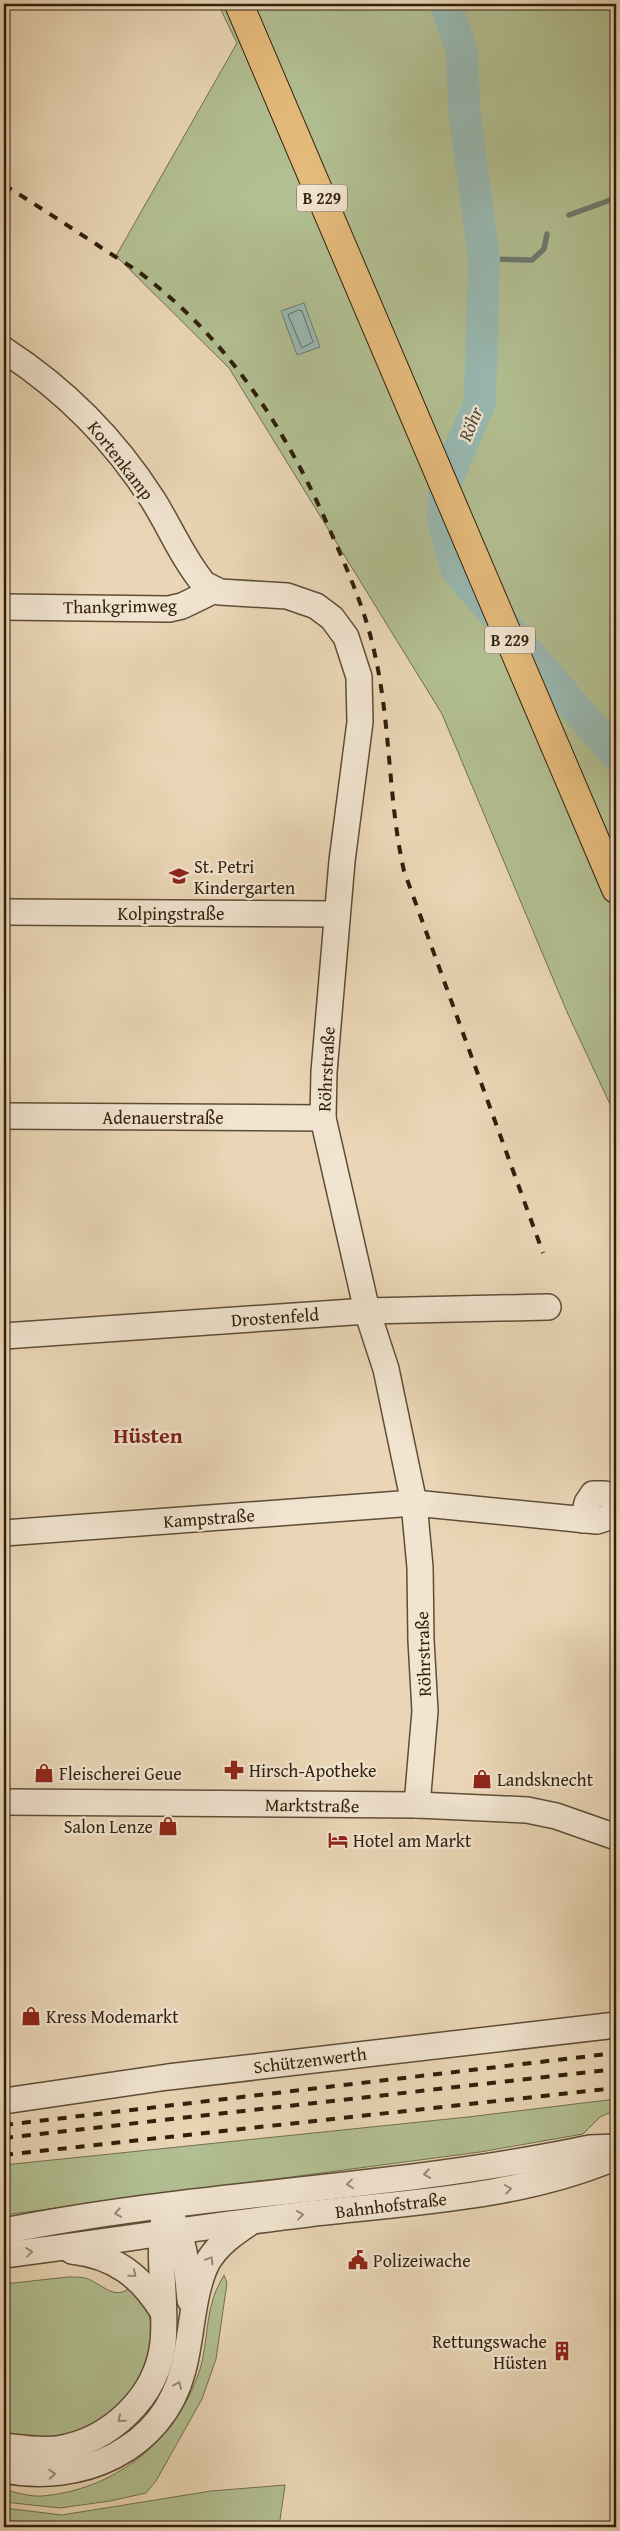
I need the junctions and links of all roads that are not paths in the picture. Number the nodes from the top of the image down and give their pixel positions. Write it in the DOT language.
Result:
graph roads {
  1 [pos="239,4"];
  2 [pos="4,350"];
  3 [pos="213,591"];
  4 [pos="4,607"];
  5 [pos="341,630"];
  6 [pos="616,889"];
  7 [pos="4,912"];
  8 [pos="338,914"];
  9 [pos="4,1116"];
  10 [pos="323,1118"];
  11 [pos="548,1307"];
  12 [pos="367,1311"];
  13 [pos="4,1336"];
  14 [pos="414,1503"];
  15 [pos="616,1508"];
  16 [pos="4,1532"];
  17 [pos="4,1802"];
  18 [pos="418,1806"];
  19 [pos="616,1836"];
  20 [pos="616,2025"];
  21 [pos="4,2101"];
  22 [pos="616,2147"];
  23 [pos="616,2157"];
  24 [pos="166,2206"];
  25 [pos="252,2221"];
  26 [pos="4,2231"];
  27 [pos="170,2231"];
  28 [pos="55,2248"];
  29 [pos="4,2255"];
  30 [pos="163,2313"];
  31 [pos="192,2323"];
  32 [pos="4,2446"];
  33 [pos="4,2470"];
  1 -- 6 [label="main road, B 229"];
  2 -- 3 [label="street, Kortenkamp"];
  3 -- 4 [label="street, Thankgrimweg"];
  3 -- 5 [label="street, Thankgrimweg"];
  5 -- 8 [label="street, Röhrstraße"];
  7 -- 8 [label="street, Kolpingstraße"];
  8 -- 10 [label="street, Röhrstraße"];
  9 -- 10 [label="street, Adenauerstraße"];
  10 -- 12 [label="street, Röhrstraße"];
  11 -- 12 [label="street, Drostenfeld"];
  12 -- 13 [label="street, Drostenfeld"];
  12 -- 14 [label="street, Röhrstraße"];
  14 -- 15 [label="street"];
  14 -- 16 [label="street, Kampstraße"];
  14 -- 18 [label="street, Röhrstraße"];
  17 -- 18 [label="street, Marktstraße"];
  18 -- 19 [label="street, Marktstraße"];
  20 -- 21 [label="street, Schützenwerth"];
  22 -- 24 [label="street, Bahnhofstraße, one-way"];
  25 -- 23 [label="street, Bahnhofstraße, one-way"];
  24 -- 26 [label="street, Bahnhofstraße, one-way"];
  24 -- 27 [label="street"];
  25 -- 27 [label="street, Bahnhofstraße"];
  31 -- 25 [label="street, one-way"];
  27 -- 28 [label="street, Bahnhofstraße"];
  27 -- 30 [label="street"];
  27 -- 31 [label="street"];
  29 -- 28 [label="street, Bahnhofstraße, one-way"];
  28 -- 30 [label="street, one-way"];
  30 -- 32 [label="street, one-way"];
  33 -- 31 [label="street, one-way"];
}
